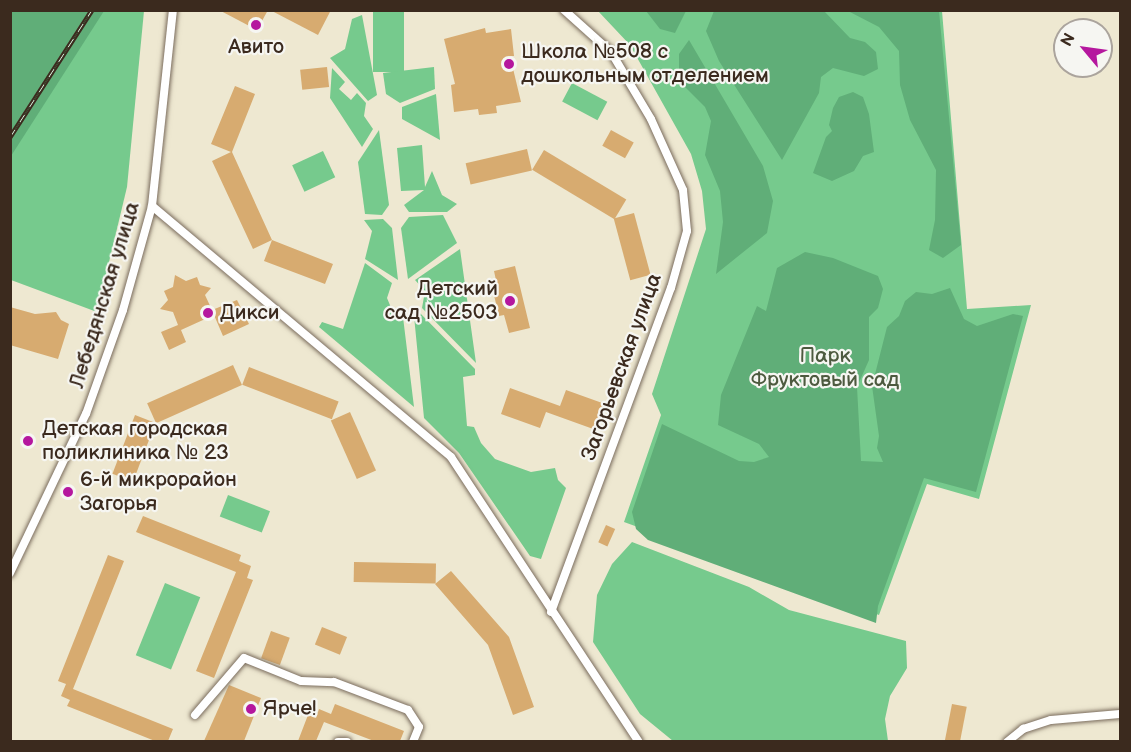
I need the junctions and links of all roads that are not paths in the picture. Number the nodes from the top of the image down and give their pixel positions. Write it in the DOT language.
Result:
graph roads {
  1 [pos="173,10"];
  2 [pos="564,10"];
  3 [pos="152,206"];
  4 [pos="10,573"];
  5 [pos="552,612"];
  6 [pos="1120,714"];
  7 [pos="195,715"];
  8 [pos="338,741"];
  9 [pos="347,741"];
  10 [pos="413,741"];
  11 [pos="639,741"];
  12 [pos="1007,741"];
  1 -- 3 [label="street, Лебедянская улица"];
  2 -- 5 [label="street, Загорьевская улица"];
  3 -- 4 [label="street, Лебедянская улица"];
  3 -- 5 [label="street"];
  5 -- 11 [label="street"];
  6 -- 12 [label="street"];
  7 -- 10 [label="street"];
  8 -- 9 [label="street"];
}
